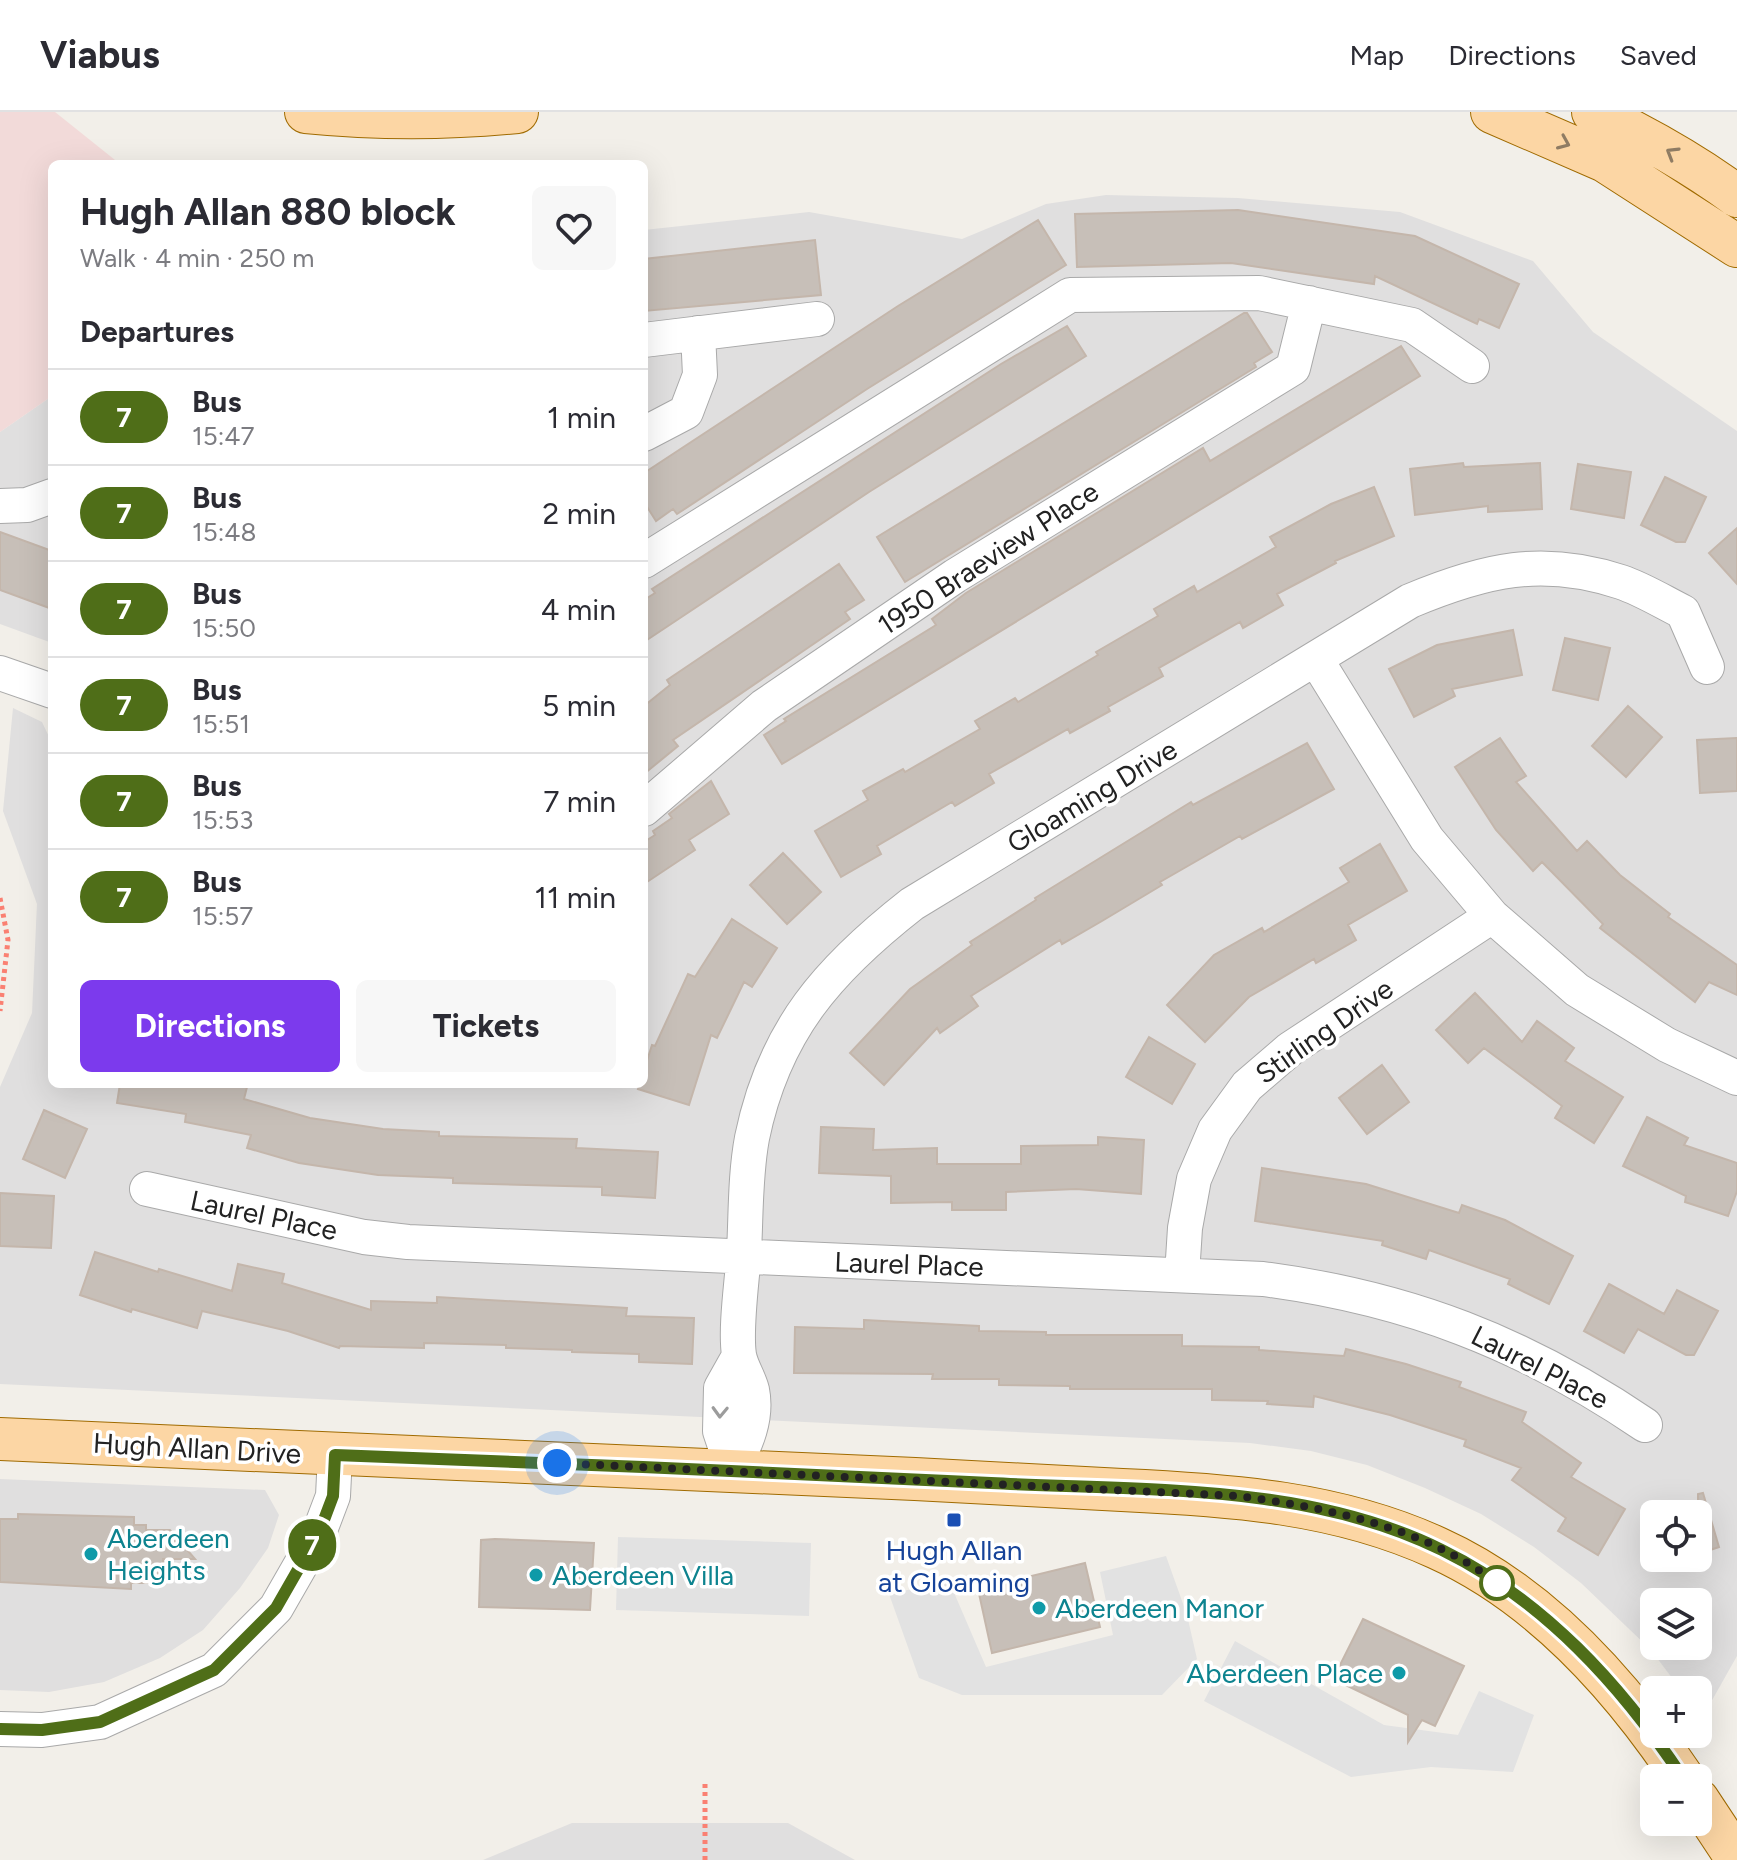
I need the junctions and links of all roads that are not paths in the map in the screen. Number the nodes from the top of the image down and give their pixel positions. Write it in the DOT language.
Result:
graph roads {
  1 [pos="306,112"];
  2 [pos="517,112"];
  3 [pos="1492,112"];
  4 [pos="1593,112"];
  5 [pos="1737,196"];
  6 [pos="1737,246"];
  7 [pos="1309,303"];
  8 [pos="817,319"];
  9 [pos="698,333"];
  10 [pos="648,339"];
  11 [pos="1472,366"];
  12 [pos="648,432"];
  13 [pos="648,558"];
  14 [pos="1317,661"];
  15 [pos="1707,667"];
  16 [pos="0,673"];
  17 [pos="48,690"];
  18 [pos="648,806"];
  19 [pos="1492,916"];
  20 [pos="1737,1078"];
  21 [pos="147,1189"];
  22 [pos="744,1257"];
  23 [pos="1182,1275"];
  24 [pos="1645,1425"];
  25 [pos="0,1439"];
  26 [pos="335,1455"];
  27 [pos="733,1470"];
  28 [pos="0,1729"];
  29 [pos="1673,1764"];
  30 [pos="1712,1821"];
  31 [pos="1737,1859"];
  1 -- 2 [label="main road"];
  3 -- 6 [label="main road, one-way"];
  5 -- 4 [label="main road, one-way"];
  7 -- 11 [label="street"];
  7 -- 13 [label="street"];
  7 -- 18 [label="street, 1950 Braeview Place"];
  8 -- 9 [label="street"];
  9 -- 10 [label="street"];
  9 -- 12 [label="street"];
  14 -- 15 [label="street, Gloaming Drive"];
  14 -- 19 [label="street"];
  14 -- 22 [label="street, Gloaming Drive"];
  16 -- 17 [label="street"];
  19 -- 20 [label="street"];
  19 -- 23 [label="street, Stirling Drive"];
  21 -- 22 [label="street, Laurel Place"];
  22 -- 23 [label="street, Laurel Place"];
  22 -- 27 [label="street, Gloaming Drive"];
  23 -- 24 [label="street, Laurel Place"];
  25 -- 26 [label="main road, Hugh Allan Drive"];
  26 -- 27 [label="main road, Hugh Allan Drive"];
  26 -- 28 [label="street"];
  27 -- 29 [label="main road, Hugh Allan Drive"];
  30 -- 31 [label="main road"];
}
